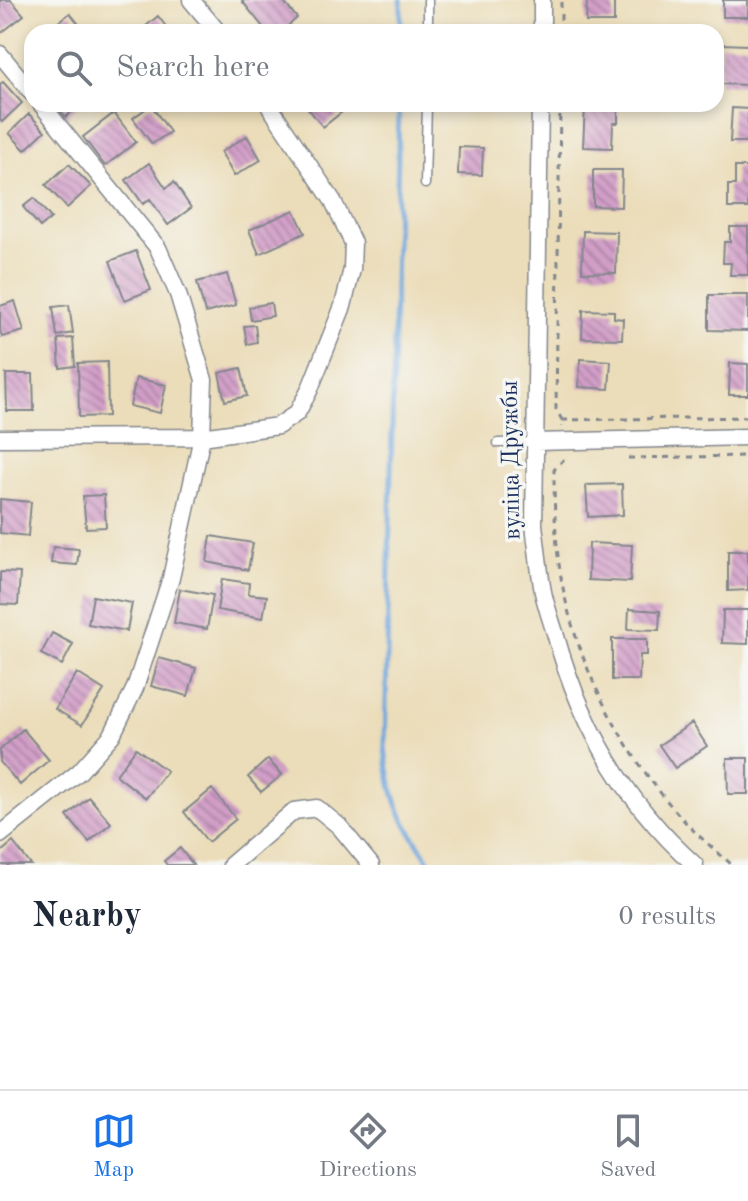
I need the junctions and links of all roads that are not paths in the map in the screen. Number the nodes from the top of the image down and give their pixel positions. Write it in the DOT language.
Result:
graph roads {
  1 [pos="191,0"];
  2 [pos="428,0"];
  3 [pos="542,0"];
  4 [pos="211,24"];
  5 [pos="428,24"];
  6 [pos="542,24"];
  7 [pos="0,54"];
  8 [pos="24,83"];
  9 [pos="48,112"];
  10 [pos="273,112"];
  11 [pos="427,112"];
  12 [pos="540,112"];
  13 [pos="425,184"];
  14 [pos="202,437"];
  15 [pos="748,437"];
  16 [pos="0,438"];
  17 [pos="534,442"];
  18 [pos="498,443"];
  19 [pos="0,835"];
  20 [pos="231,865"];
  21 [pos="371,865"];
  22 [pos="695,865"];
  1 -- 4 [label="street"];
  2 -- 5 [label="lane"];
  3 -- 6 [label="street"];
  7 -- 8 [label="street"];
  9 -- 14 [label="street"];
  10 -- 14 [label="street"];
  11 -- 13 [label="lane"];
  12 -- 17 [label="street, вуліца Дружбы"];
  14 -- 16 [label="street"];
  14 -- 19 [label="street"];
  15 -- 17 [label="street"];
  17 -- 18 [label="lane"];
  17 -- 22 [label="street, вуліца Дружбы"];
  20 -- 21 [label="street"];
}
